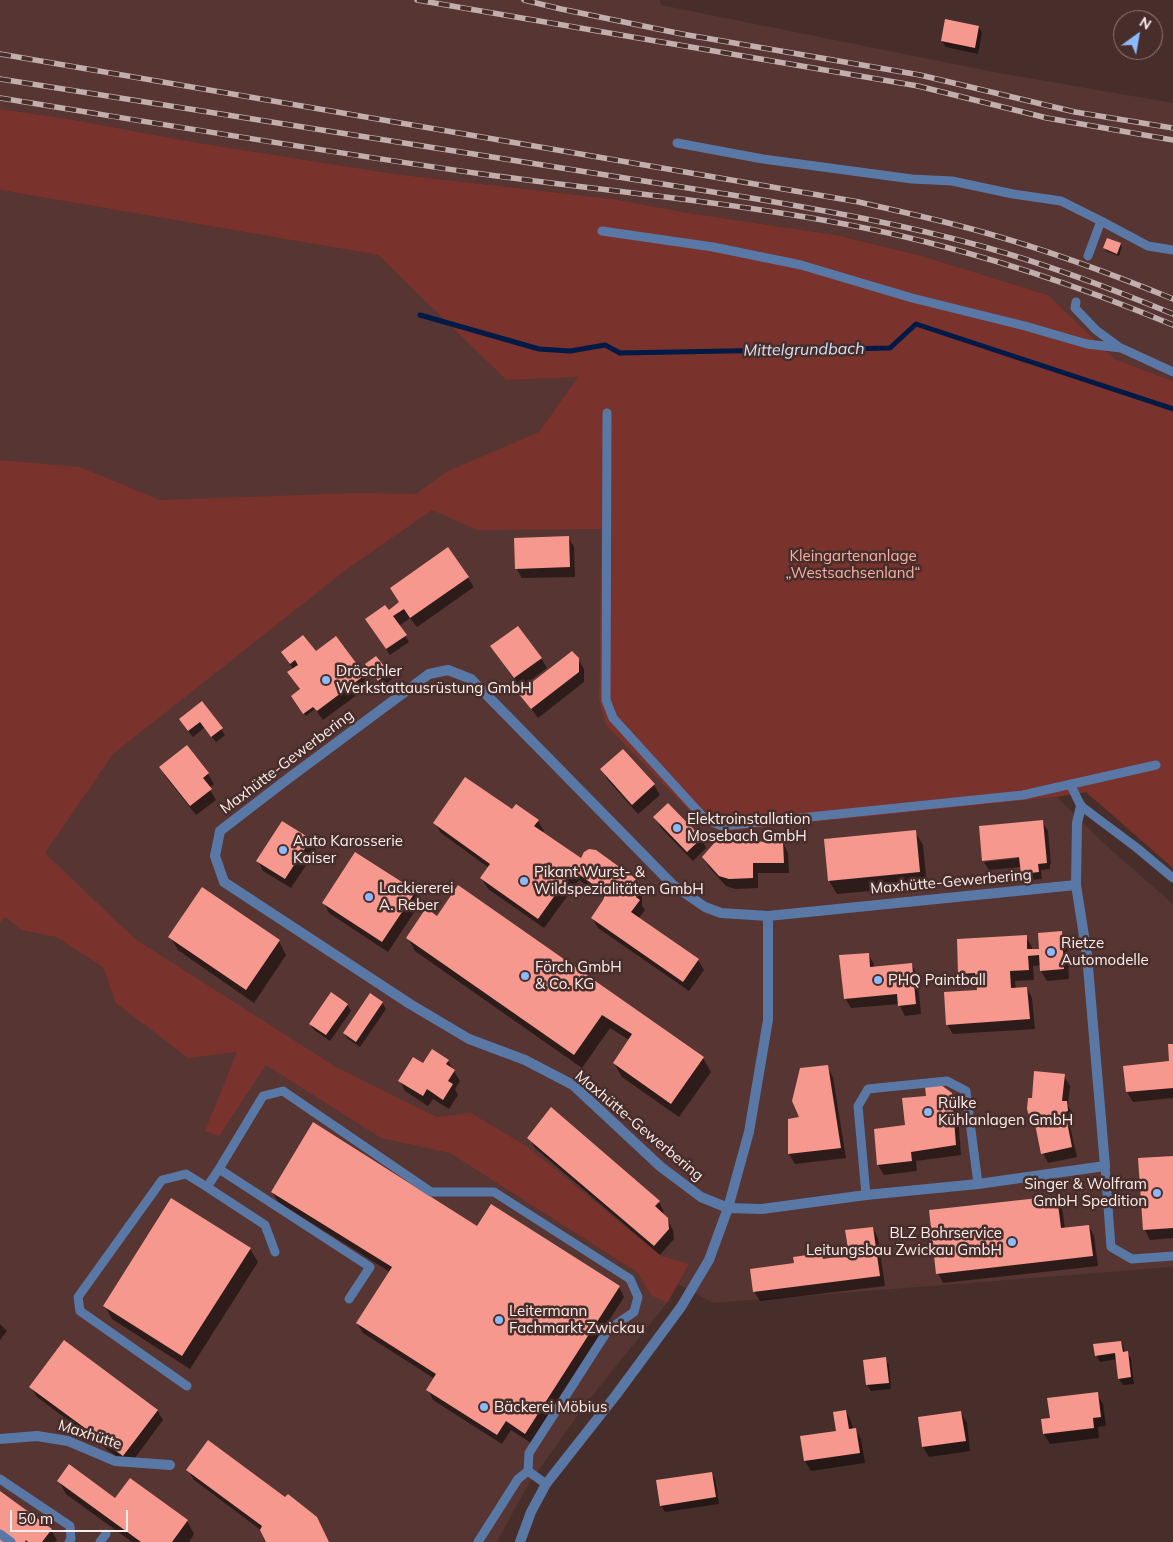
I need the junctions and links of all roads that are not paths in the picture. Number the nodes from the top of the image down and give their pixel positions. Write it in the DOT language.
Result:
graph roads {
  1 [pos="677,143"];
  2 [pos="1101,221"];
  3 [pos="602,231"];
  4 [pos="1173,250"];
  5 [pos="1088,256"];
  6 [pos="1076,302"];
  7 [pos="1121,348"];
  8 [pos="1173,372"];
  9 [pos="607,413"];
  10 [pos="1156,765"];
  11 [pos="1070,784"];
  12 [pos="1081,806"];
  13 [pos="1173,878"];
  14 [pos="1076,885"];
  15 [pos="768,916"];
  16 [pos="1105,1166"];
  17 [pos="219,1169"];
  18 [pos="978,1184"];
  19 [pos="207,1187"];
  20 [pos="866,1195"];
  21 [pos="728,1208"];
  22 [pos="276,1252"];
  23 [pos="1173,1256"];
  24 [pos="350,1299"];
  25 [pos="187,1386"];
  26 [pos="0,1438"];
  27 [pos="170,1465"];
  28 [pos="528,1471"];
  29 [pos="0,1479"];
  30 [pos="546,1484"];
  31 [pos="0,1534"];
  32 [pos="106,1534"];
  33 [pos="11,1542"];
  34 [pos="69,1542"];
  35 [pos="100,1542"];
  36 [pos="478,1542"];
  37 [pos="520,1542"];
  1 -- 2 [label="lane"];
  2 -- 4 [label="lane"];
  2 -- 5 [label="lane"];
  3 -- 7 [label="lane"];
  6 -- 7 [label="lane"];
  7 -- 8 [label="lane"];
  9 -- 11 [label="lane"];
  10 -- 11 [label="lane"];
  11 -- 12 [label="lane"];
  12 -- 13 [label="lane"];
  12 -- 14 [label="street"];
  14 -- 15 [label="street, Maxhütte-Gewerbering"];
  14 -- 16 [label="street"];
  15 -- 21 [label="street"];
  15 -- 21 [label="street, Maxhütte-Gewerbering"];
  16 -- 18 [label="street, Maxhütte-Gewerbering"];
  16 -- 23 [label="lane"];
  17 -- 19 [label="lane"];
  17 -- 24 [label="lane"];
  17 -- 28 [label="lane"];
  18 -- 20 [label="street, Maxhütte-Gewerbering"];
  18 -- 20 [label="lane"];
  19 -- 22 [label="lane"];
  19 -- 25 [label="lane"];
  20 -- 21 [label="street, Maxhütte-Gewerbering"];
  21 -- 30 [label="street"];
  26 -- 27 [label="street, Maxhütte"];
  28 -- 30 [label="lane"];
  28 -- 36 [label="lane"];
  29 -- 34 [label="lane"];
  30 -- 37 [label="street"];
  31 -- 33 [label="lane"];
  32 -- 35 [label="lane"];
}
